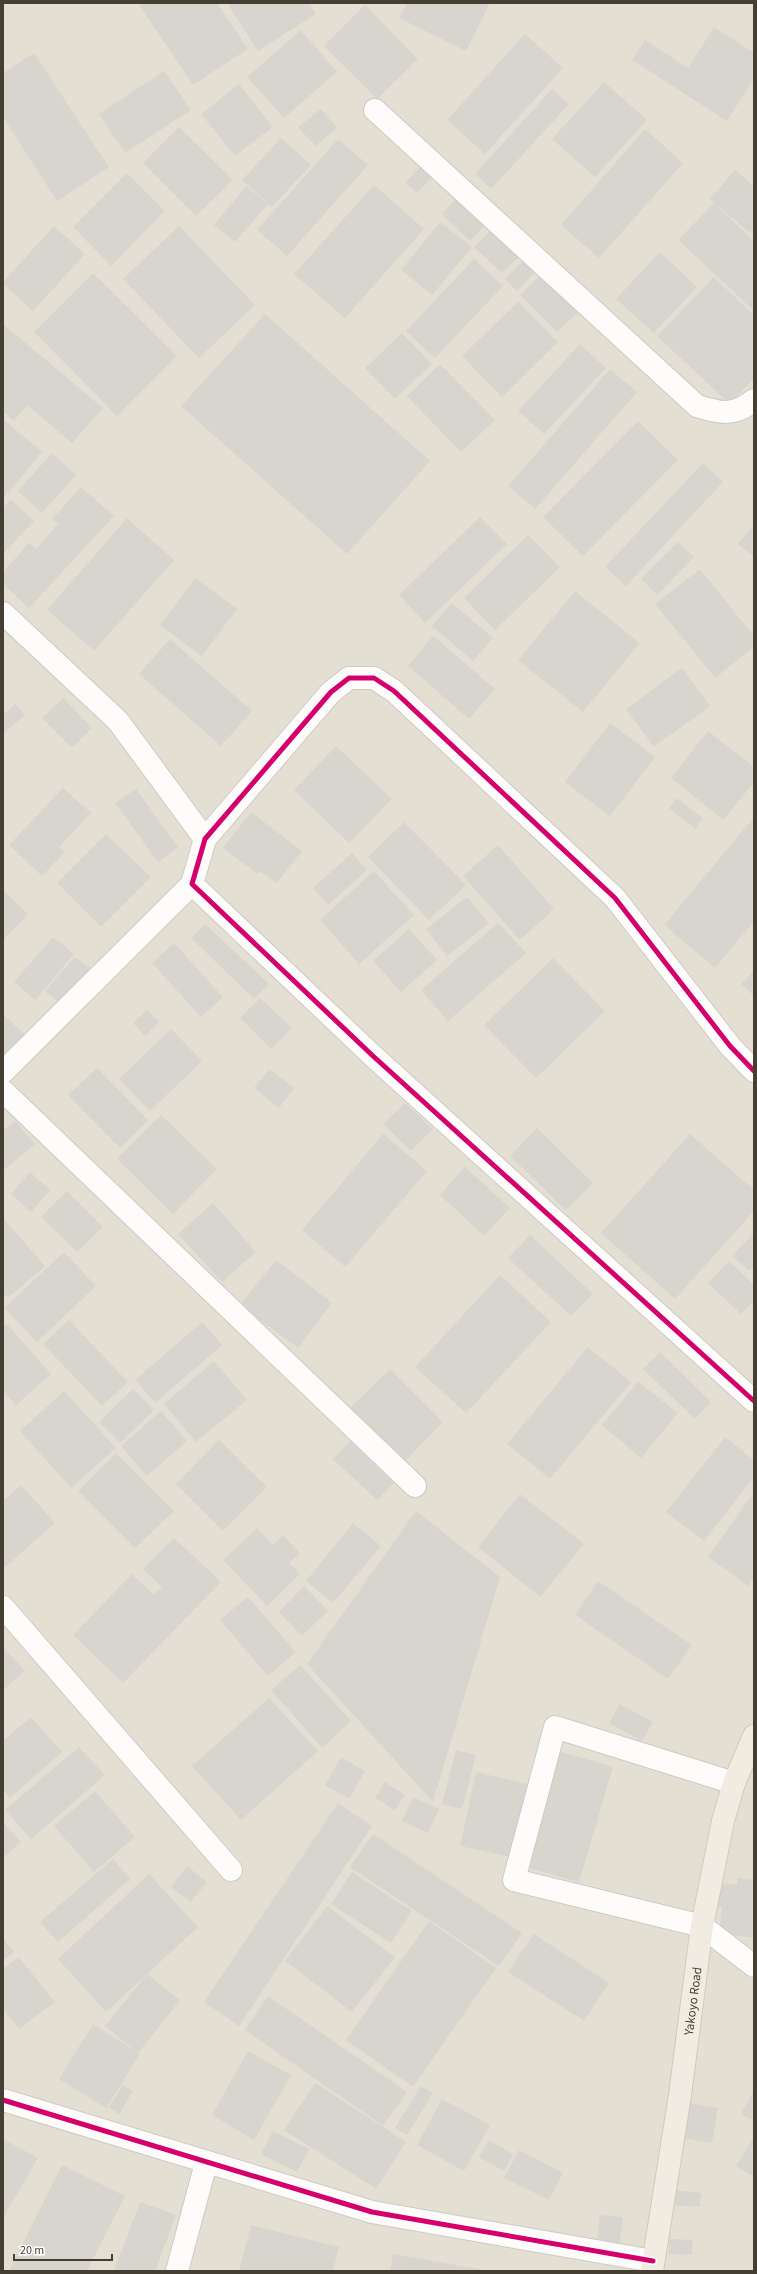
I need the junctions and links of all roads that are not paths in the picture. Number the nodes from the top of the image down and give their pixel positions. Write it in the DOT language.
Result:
graph roads {
  1 [pos="376,110"];
  2 [pos="754,400"];
  3 [pos="3,613"];
  4 [pos="205,839"];
  5 [pos="192,884"];
  6 [pos="754,1071"];
  7 [pos="3,1072"];
  8 [pos="3,1091"];
  9 [pos="754,1401"];
  10 [pos="415,1486"];
  11 [pos="3,1607"];
  12 [pos="754,1736"];
  13 [pos="734,1783"];
  14 [pos="231,1870"];
  15 [pos="702,1926"];
  16 [pos="754,1966"];
  17 [pos="3,2100"];
  18 [pos="206,2163"];
  19 [pos="653,2266"];
  20 [pos="177,2271"];
  1 -- 2 [label="street"];
  3 -- 4 [label="street"];
  4 -- 5 [label="street"];
  4 -- 6 [label="street"];
  5 -- 7 [label="street"];
  5 -- 9 [label="street"];
  8 -- 10 [label="street"];
  11 -- 14 [label="street"];
  12 -- 13 [label="main road, Yakoyo Road"];
  13 -- 15 [label="main road, Yakoyo Road"];
  13 -- 15 [label="street"];
  15 -- 16 [label="street"];
  15 -- 19 [label="main road, Yakoyo Road"];
  17 -- 18 [label="street"];
  18 -- 19 [label="street"];
  18 -- 20 [label="street"];
}
